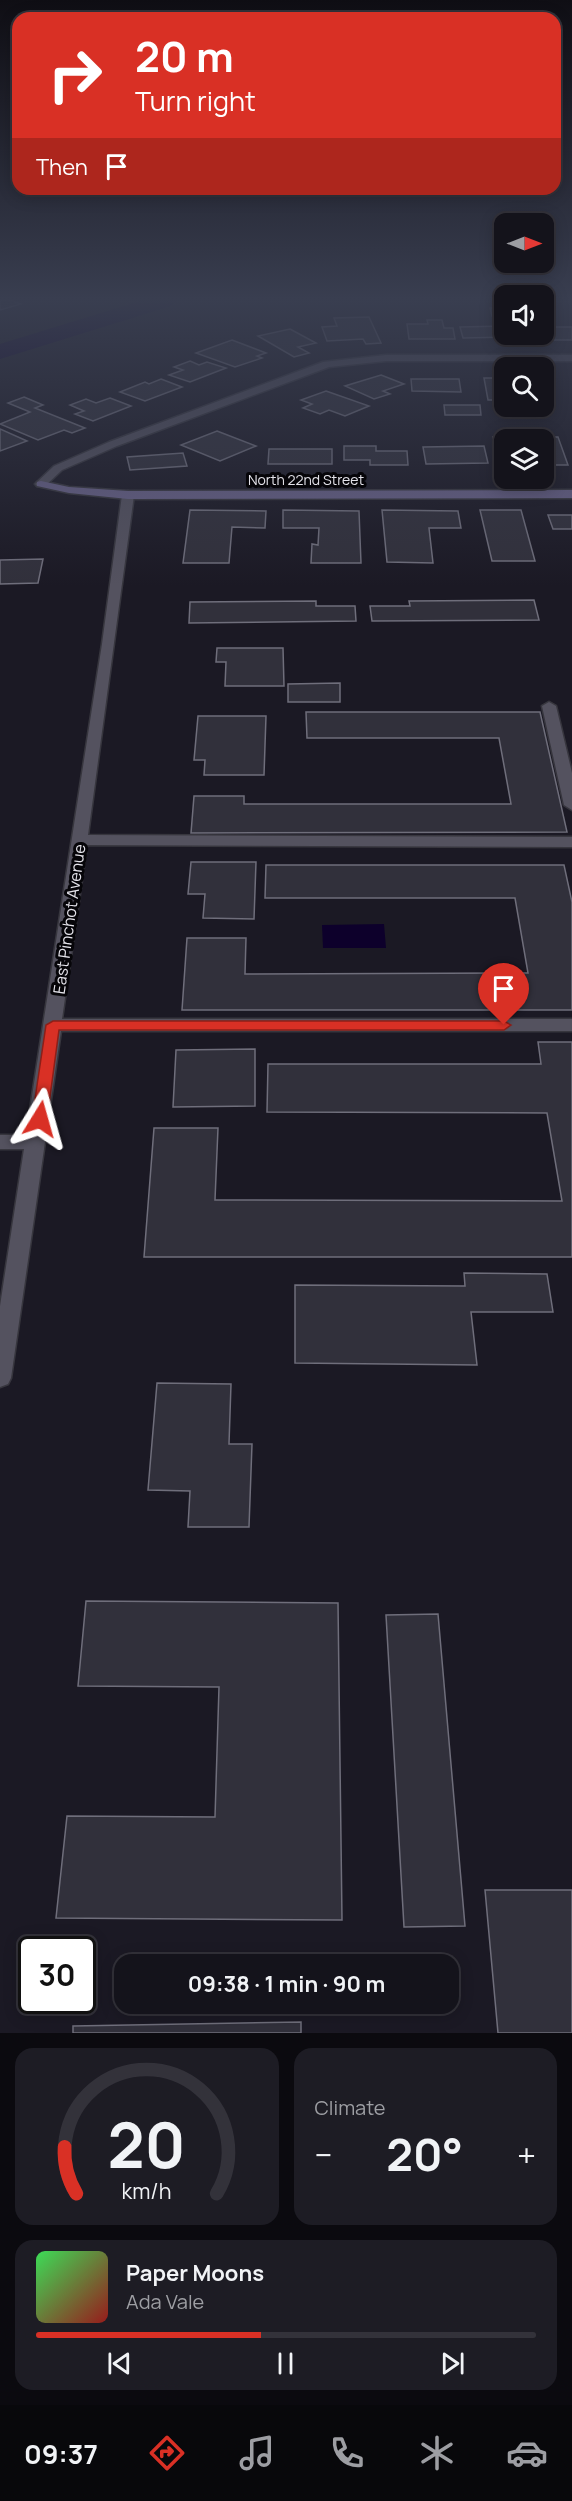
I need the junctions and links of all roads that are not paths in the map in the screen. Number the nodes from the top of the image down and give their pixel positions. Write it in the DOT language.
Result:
graph roads {
  1 [pos="241,396"];
  2 [pos="41,484"];
  3 [pos="572,494"];
  4 [pos="128,495"];
  5 [pos="549,706"];
  6 [pos="572,805"];
  7 [pos="80,840"];
  8 [pos="572,842"];
  9 [pos="53,1025"];
  10 [pos="572,1025"];
  11 [pos="0,1142"];
  12 [pos="36,1142"];
  13 [pos="0,1378"];
  1 -- 2 [label="street"];
  2 -- 4 [label="street, North 22nd Street"];
  3 -- 4 [label="street, North 22nd Street"];
  4 -- 7 [label="street, East Pinchot Avenue"];
  5 -- 6 [label="street"];
  7 -- 8 [label="street"];
  7 -- 9 [label="street, East Pinchot Avenue"];
  9 -- 10 [label="street"];
  9 -- 12 [label="street, East Pinchot Avenue"];
  11 -- 12 [label="street"];
  12 -- 13 [label="street, East Pinchot Avenue"];
}
